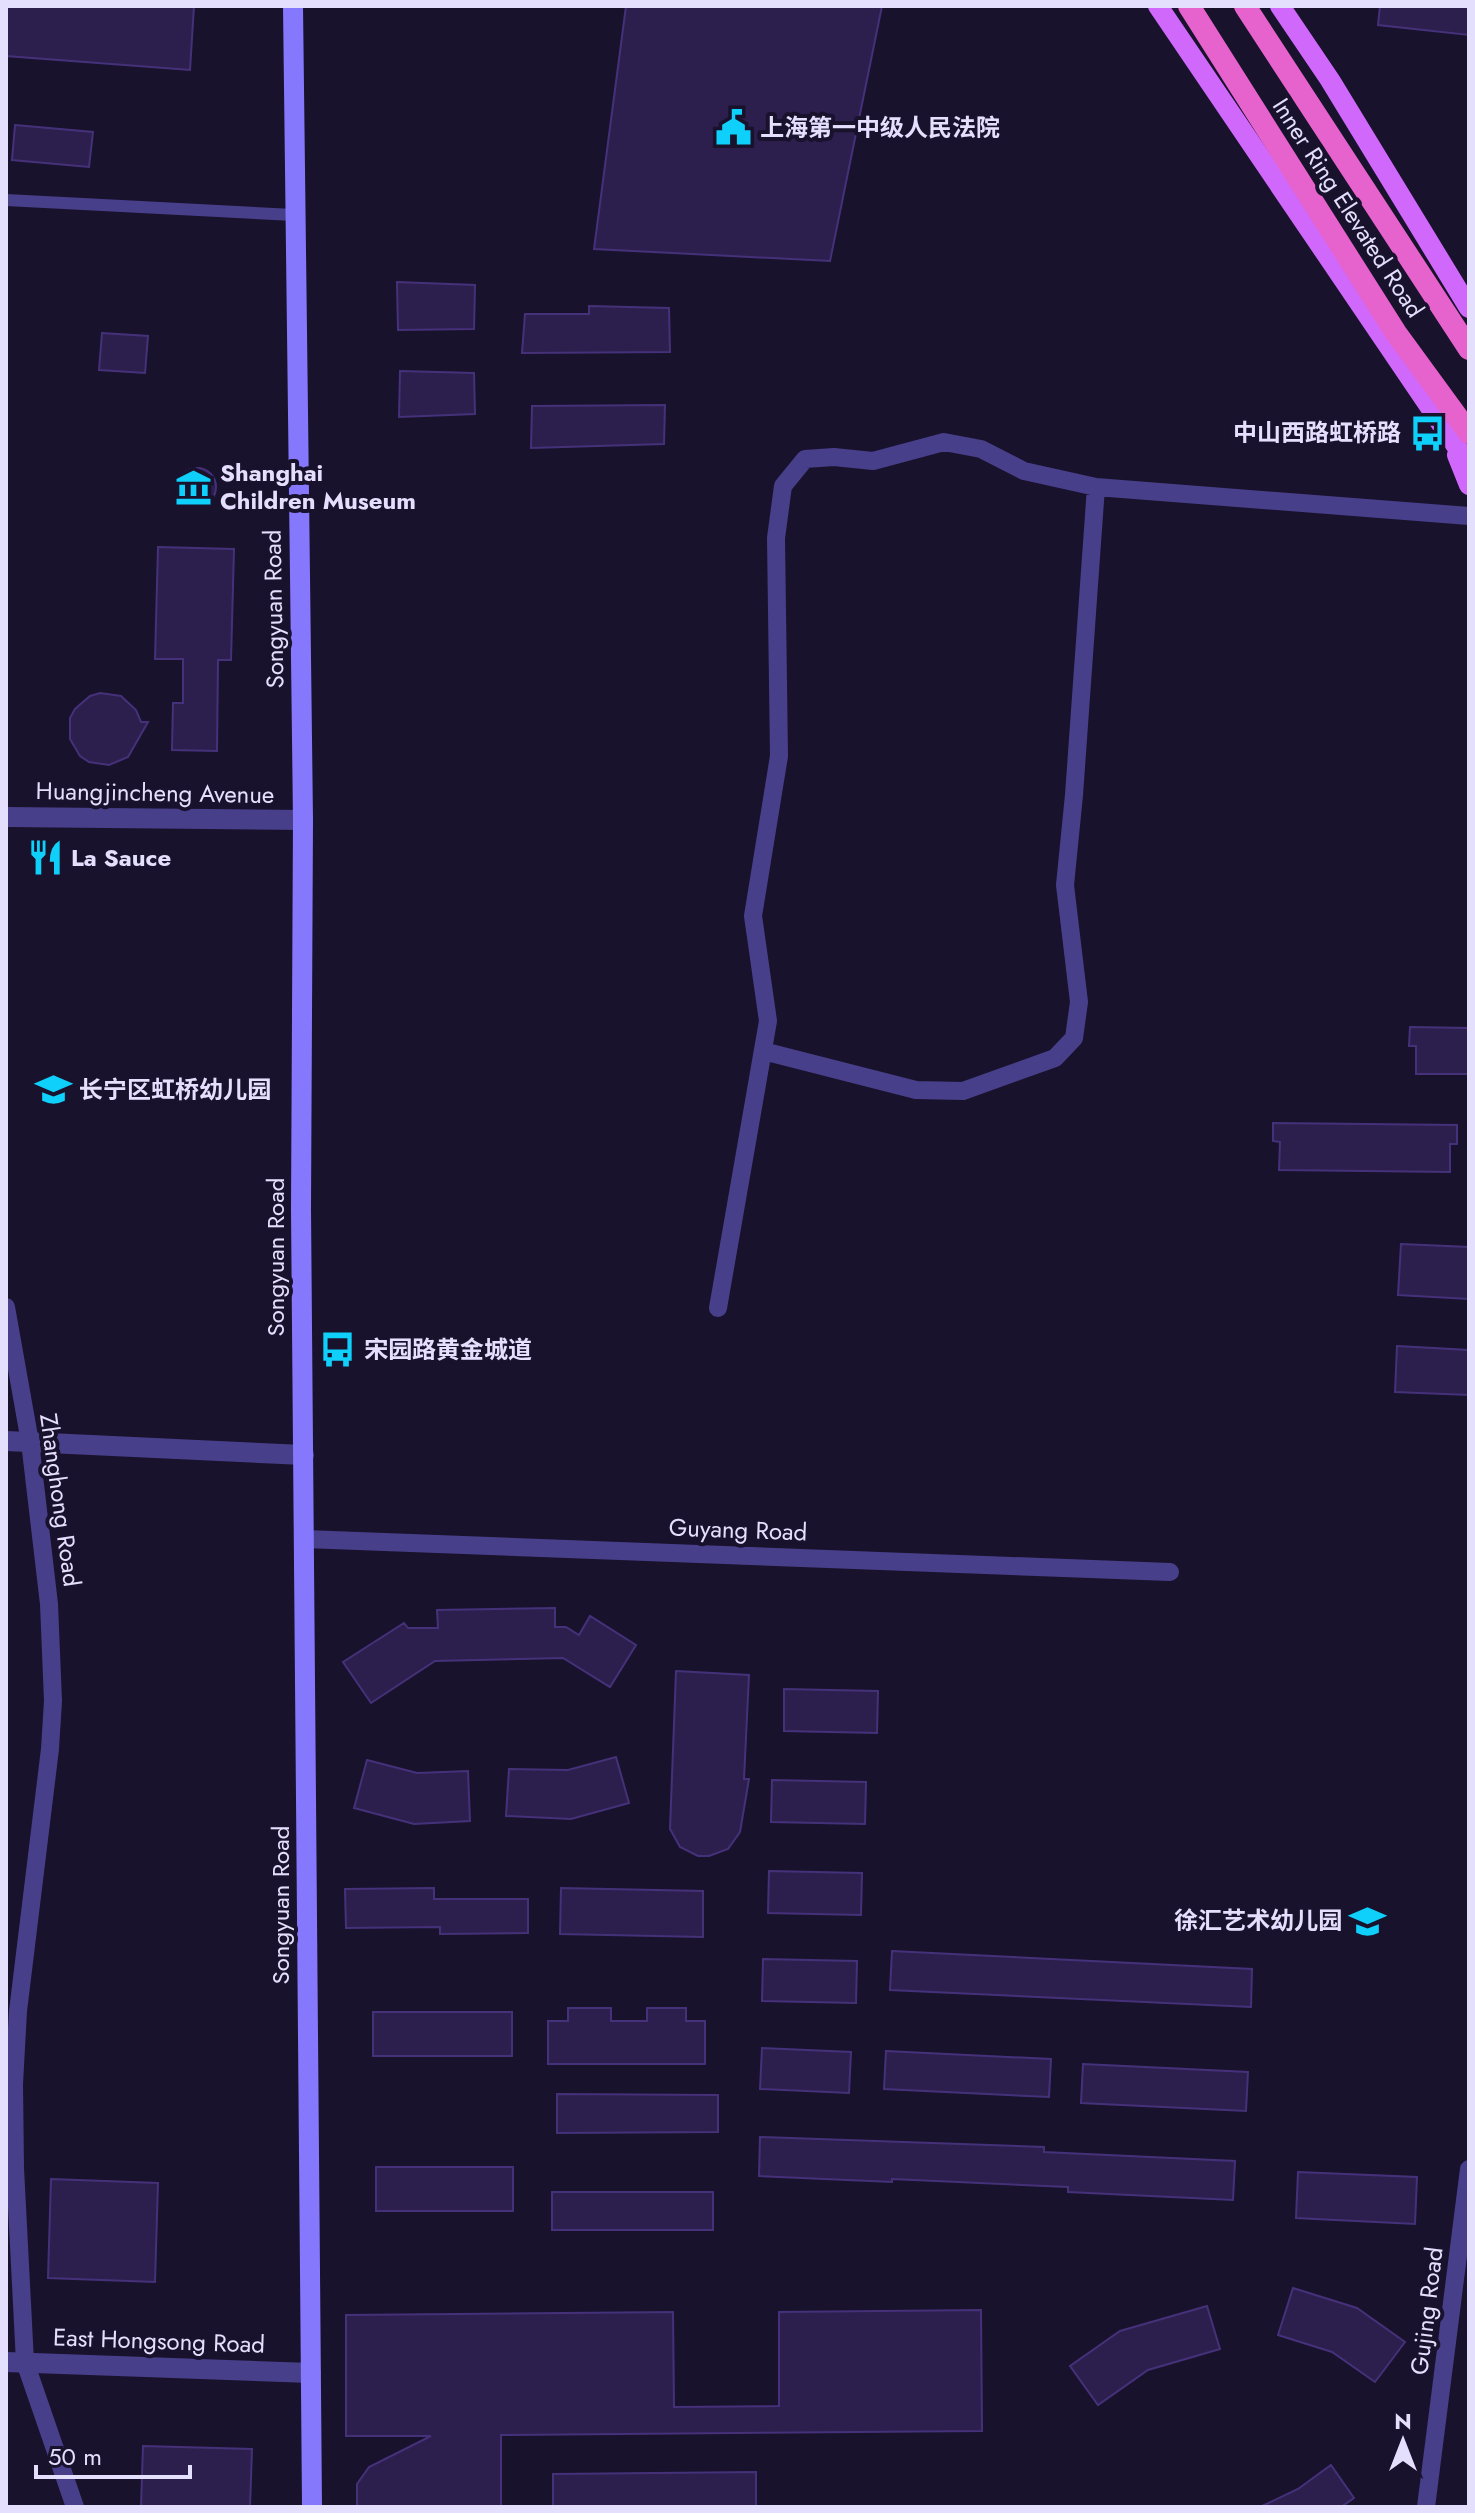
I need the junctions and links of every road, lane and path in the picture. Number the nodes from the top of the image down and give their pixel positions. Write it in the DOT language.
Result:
graph roads {
  1 [pos="293,6"];
  2 [pos="1158,6"];
  3 [pos="1189,6"];
  4 [pos="1245,6"];
  5 [pos="1280,6"];
  6 [pos="6,200"];
  7 [pos="294,215"];
  8 [pos="1419,271"];
  9 [pos="1469,308"];
  10 [pos="1469,328"];
  11 [pos="1469,349"];
  12 [pos="1459,435"];
  13 [pos="1469,465"];
  14 [pos="1469,485"];
  15 [pos="1096,487"];
  16 [pos="1469,516"];
  17 [pos="6,817"];
  18 [pos="303,820"];
  19 [pos="763,1051"];
  20 [pos="6,1307"];
  21 [pos="718,1308"];
  22 [pos="6,1441"];
  23 [pos="30,1442"];
  24 [pos="304,1455"];
  25 [pos="305,1539"];
  26 [pos="1170,1572"];
  27 [pos="1469,2169"];
  28 [pos="15,2362"];
  29 [pos="311,2373"];
  30 [pos="75,2507"];
  31 [pos="312,2507"];
  32 [pos="1426,2507"];
  1 -- 7 [label="main road, Songyuan Road"];
  2 -- 12 [label="main road"];
  3 -- 12 [label="highway, Inner Ring Elevated Road"];
  4 -- 8 [label="highway, Inner Ring Elevated Road"];
  5 -- 9 [label="main road"];
  6 -- 7 [label="street"];
  7 -- 18 [label="main road, Songyuan Road"];
  8 -- 10 [label="highway"];
  8 -- 11 [label="highway, Inner Ring Elevated Road"];
  12 -- 13 [label="main road"];
  12 -- 14 [label="main road"];
  15 -- 16 [label="street"];
  15 -- 19 [label="street"];
  15 -- 19 [label="street"];
  17 -- 18 [label="street, Huangjincheng Avenue"];
  18 -- 24 [label="main road, Songyuan Road"];
  19 -- 21 [label="street"];
  20 -- 23 [label="street, Zhanghong Road"];
  22 -- 23 [label="street"];
  23 -- 24 [label="street"];
  23 -- 28 [label="street, Zhanghong Road"];
  24 -- 25 [label="main road, Songyuan Road"];
  25 -- 26 [label="street, Guyang Road"];
  25 -- 29 [label="main road, Songyuan Road"];
  27 -- 32 [label="street, Gujing Road"];
  28 -- 29 [label="street, East Hongsong Road"];
  28 -- 30 [label="street, Zhanghong Road"];
  29 -- 31 [label="main road, Songyuan Road"];
}
